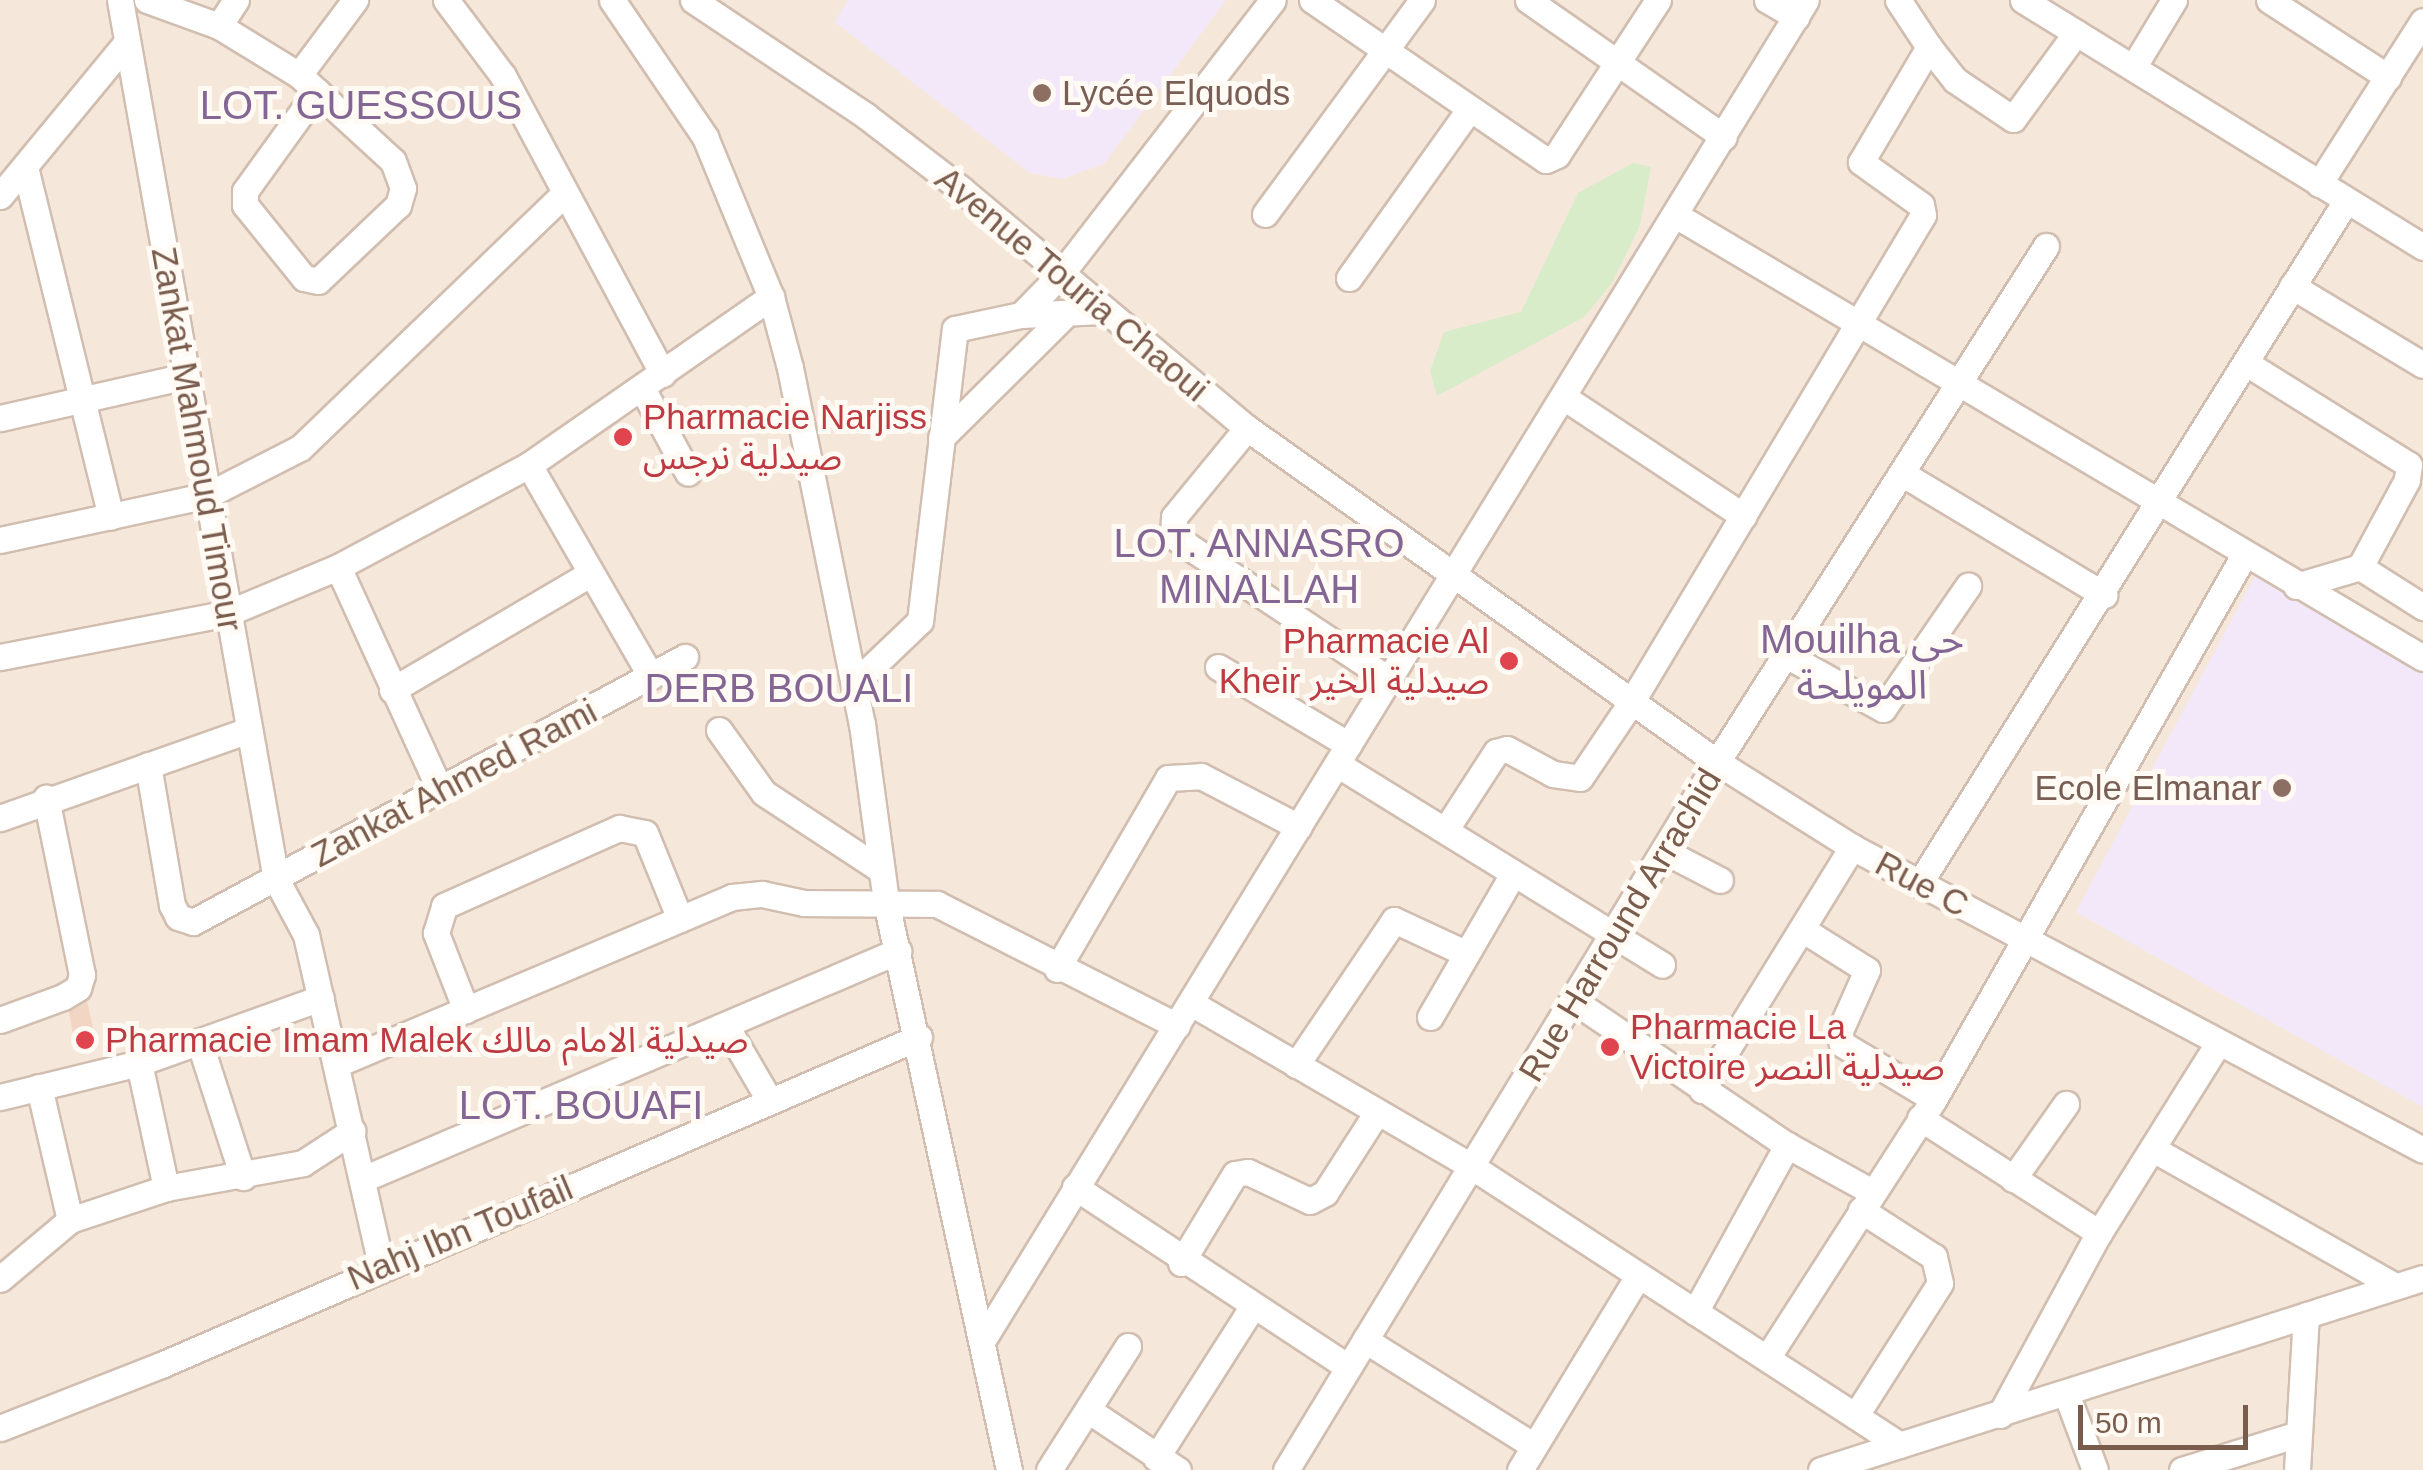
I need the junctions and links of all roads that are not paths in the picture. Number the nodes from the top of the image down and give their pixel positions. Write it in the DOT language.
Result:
graph roads {
  1 [pos="120,0"];
  2 [pos="147,0"];
  3 [pos="236,0"];
  4 [pos="355,0"];
  5 [pos="446,0"];
  6 [pos="612,0"];
  7 [pos="693,0"];
  8 [pos="1274,0"];
  9 [pos="1312,0"];
  10 [pos="1422,0"];
  11 [pos="1528,0"];
  12 [pos="1658,0"];
  13 [pos="1767,0"];
  14 [pos="1898,0"];
  15 [pos="2023,0"];
  16 [pos="2174,0"];
  17 [pos="2269,0"];
  18 [pos="1801,8"];
  19 [pos="2423,21"];
  20 [pos="219,26"];
  21 [pos="2076,34"];
  22 [pos="127,42"];
  23 [pos="1930,48"];
  24 [pos="1384,52"];
  25 [pos="1617,63"];
  26 [pos="2134,66"];
  27 [pos="2388,77"];
  28 [pos="308,83"];
  29 [pos="1469,110"];
  30 [pos="1724,137"];
  31 [pos="26,167"];
  32 [pos="2319,184"];
  33 [pos="564,194"];
  34 [pos="0,196"];
  35 [pos="2346,201"];
  36 [pos="1265,214"];
  37 [pos="1677,216"];
  38 [pos="2046,246"];
  39 [pos="2423,248"];
  40 [pos="1061,274"];
  41 [pos="1349,278"];
  42 [pos="2292,286"];
  43 [pos="771,297"];
  44 [pos="1101,311"];
  45 [pos="1021,315"];
  46 [pos="1064,318"];
  47 [pos="1859,323"];
  48 [pos="2246,362"];
  49 [pos="2423,365"];
  50 [pos="186,376"];
  51 [pos="653,382"];
  52 [pos="1960,384"];
  53 [pos="1565,398"];
  54 [pos="83,402"];
  55 [pos="0,418"];
  56 [pos="1246,428"];
  57 [pos="941,438"];
  58 [pos="529,465"];
  59 [pos="688,473"];
  60 [pos="1903,474"];
  61 [pos="208,496"];
  62 [pos="2162,503"];
  63 [pos="1743,516"];
  64 [pos="111,517"];
  65 [pos="0,540"];
  66 [pos="2244,555"];
  67 [pos="338,567"];
  68 [pos="2360,567"];
  69 [pos="1452,569"];
  70 [pos="588,575"];
  71 [pos="1968,586"];
  72 [pos="2296,586"];
  73 [pos="2104,594"];
  74 [pos="2423,607"];
  75 [pos="228,613"];
  76 [pos="1786,654"];
  77 [pos="685,657"];
  78 [pos="0,658"];
  79 [pos="2423,658"];
  80 [pos="1218,667"];
  81 [pos="651,676"];
  82 [pos="1390,680"];
  83 [pos="854,684"];
  84 [pos="392,690"];
  85 [pos="1632,701"];
  86 [pos="249,730"];
  87 [pos="719,730"];
  88 [pos="1343,755"];
  89 [pos="1718,762"];
  90 [pos="148,765"];
  91 [pos="441,792"];
  92 [pos="46,798"];
  93 [pos="0,818"];
  94 [pos="1299,826"];
  95 [pos="1446,829"];
  96 [pos="1852,847"];
  97 [pos="1664,851"];
  98 [pos="881,870"];
  99 [pos="1514,874"];
  100 [pos="276,879"];
  101 [pos="1720,880"];
  102 [pos="1919,884"];
  103 [pos="886,902"];
  104 [pos="680,920"];
  105 [pos="1805,931"];
  106 [pos="1614,934"];
  107 [pos="2028,939"];
  108 [pos="898,951"];
  109 [pos="1465,952"];
  110 [pos="1662,964"];
  111 [pos="1057,969"];
  112 [pos="320,998"];
  113 [pos="1574,1001"];
  114 [pos="1191,1004"];
  115 [pos="466,1010"];
  116 [pos="1430,1017"];
  117 [pos="0,1020"];
  118 [pos="726,1026"];
  119 [pos="1176,1026"];
  120 [pos="919,1037"];
  121 [pos="2218,1043"];
  122 [pos="200,1044"];
  123 [pos="139,1062"];
  124 [pos="336,1064"];
  125 [pos="1296,1065"];
  126 [pos="39,1087"];
  127 [pos="1702,1090"];
  128 [pos="0,1097"];
  129 [pos="768,1098"];
  130 [pos="2066,1104"];
  131 [pos="1927,1109"];
  132 [pos="1376,1112"];
  133 [pos="352,1131"];
  134 [pos="1787,1145"];
  135 [pos="2153,1149"];
  136 [pos="2423,1150"];
  137 [pos="1474,1168"];
  138 [pos="242,1177"];
  139 [pos="363,1178"];
  140 [pos="2013,1179"];
  141 [pos="166,1188"];
  142 [pos="1075,1188"];
  143 [pos="1866,1201"];
  144 [pos="70,1220"];
  145 [pos="2099,1234"];
  146 [pos="1182,1262"];
  147 [pos="381,1266"];
  148 [pos="1638,1276"];
  149 [pos="2423,1278"];
  150 [pos="0,1279"];
  151 [pos="2393,1285"];
  152 [pos="1253,1306"];
  153 [pos="1694,1312"];
  154 [pos="2306,1315"];
  155 [pos="984,1338"];
  156 [pos="1365,1340"];
  157 [pos="1128,1346"];
  158 [pos="1767,1358"];
  159 [pos="1348,1367"];
  160 [pos="2066,1394"];
  161 [pos="1088,1410"];
  162 [pos="1856,1415"];
  163 [pos="2000,1415"];
  164 [pos="0,1425"];
  165 [pos="2298,1434"];
  166 [pos="1534,1446"];
  167 [pos="1900,1446"];
  168 [pos="1874,1462"];
  169 [pos="1167,1464"];
  170 [pos="1009,1470"];
  171 [pos="1048,1470"];
  172 [pos="1286,1470"];
  173 [pos="1520,1470"];
  174 [pos="1821,1470"];
  175 [pos="2095,1470"];
  176 [pos="2182,1470"];
  177 [pos="2296,1470"];
  1 -- 22 [label="street, Zankat Mahmoud Timour"];
  2 -- 20 [label="street"];
  3 -- 20 [label="street"];
  4 -- 28 [label="street"];
  5 -- 33 [label="street"];
  6 -- 43 [label="street"];
  7 -- 40 [label="street, Avenue Touria Chaoui"];
  8 -- 40 [label="street"];
  9 -- 24 [label="street"];
  10 -- 24 [label="street"];
  11 -- 25 [label="street"];
  12 -- 25 [label="street"];
  13 -- 18 [label="street"];
  14 -- 23 [label="street"];
  15 -- 21 [label="street"];
  16 -- 26 [label="street"];
  17 -- 27 [label="street"];
  18 -- 30 [label="street"];
  19 -- 27 [label="street"];
  20 -- 28 [label="street"];
  21 -- 23 [label="street"];
  21 -- 26 [label="street"];
  22 -- 31 [label="street"];
  22 -- 50 [label="street, Zankat Mahmoud Timour"];
  23 -- 47 [label="street"];
  24 -- 29 [label="street"];
  24 -- 36 [label="street"];
  25 -- 29 [label="street"];
  25 -- 30 [label="street"];
  26 -- 32 [label="street"];
  27 -- 32 [label="street"];
  28 -- 28 [label="street"];
  29 -- 41 [label="street"];
  30 -- 37 [label="street"];
  31 -- 34 [label="street"];
  31 -- 54 [label="street"];
  32 -- 35 [label="street"];
  33 -- 51 [label="street"];
  33 -- 61 [label="street"];
  35 -- 39 [label="street"];
  35 -- 42 [label="street"];
  37 -- 47 [label="street"];
  37 -- 53 [label="street"];
  38 -- 52 [label="street, Rue Harround Arrachid"];
  40 -- 44 [label="street, Avenue Touria Chaoui"];
  40 -- 45 [label="street"];
  42 -- 48 [label="street"];
  42 -- 49 [label="street"];
  43 -- 51 [label="street"];
  43 -- 83 [label="street"];
  44 -- 46 [label="street"];
  44 -- 56 [label="street, Avenue Touria Chaoui"];
  45 -- 46 [label="street"];
  45 -- 57 [label="street"];
  46 -- 57 [label="street"];
  47 -- 52 [label="street"];
  47 -- 63 [label="street"];
  48 -- 62 [label="street"];
  48 -- 68 [label="street"];
  50 -- 54 [label="street"];
  50 -- 61 [label="street, Zankat Mahmoud Timour"];
  51 -- 58 [label="street"];
  51 -- 59 [label="street"];
  52 -- 60 [label="street, Rue Harround Arrachid"];
  52 -- 62 [label="street"];
  53 -- 63 [label="street"];
  53 -- 69 [label="street"];
  54 -- 55 [label="street"];
  54 -- 64 [label="street"];
  56 -- 69 [label="street, Avenue Touria Chaoui"];
  56 -- 82 [label="street"];
  57 -- 83 [label="street"];
  58 -- 67 [label="street"];
  58 -- 70 [label="street"];
  60 -- 73 [label="street"];
  60 -- 76 [label="street, Rue Harround Arrachid"];
  61 -- 64 [label="street"];
  61 -- 75 [label="street, Zankat Mahmoud Timour"];
  62 -- 66 [label="street"];
  62 -- 73 [label="street"];
  63 -- 85 [label="street"];
  64 -- 65 [label="street"];
  66 -- 72 [label="street"];
  66 -- 107 [label="street"];
  67 -- 75 [label="street"];
  67 -- 84 [label="street"];
  68 -- 72 [label="street"];
  68 -- 74 [label="street"];
  69 -- 82 [label="street"];
  69 -- 85 [label="street, Rue C"];
  70 -- 81 [label="street"];
  70 -- 84 [label="street"];
  71 -- 76 [label="street"];
  72 -- 79 [label="street"];
  73 -- 102 [label="street"];
  75 -- 78 [label="street"];
  75 -- 86 [label="street, Zankat Mahmoud Timour"];
  76 -- 89 [label="street, Rue Harround Arrachid"];
  77 -- 81 [label="street, Zankat Ahmed Rami"];
  80 -- 88 [label="street"];
  81 -- 91 [label="street, Zankat Ahmed Rami"];
  82 -- 88 [label="street"];
  83 -- 98 [label="street"];
  84 -- 91 [label="street"];
  85 -- 89 [label="street, Rue C"];
  85 -- 95 [label="street"];
  86 -- 90 [label="street"];
  86 -- 100 [label="street, Zankat Mahmoud Timour"];
  87 -- 98 [label="street"];
  88 -- 94 [label="street"];
  88 -- 95 [label="street"];
  89 -- 96 [label="street, Rue C"];
  89 -- 97 [label="street, Rue Harround Arrachid"];
  90 -- 92 [label="street"];
  90 -- 100 [label="street, Zankat Ahmed Rami"];
  91 -- 100 [label="street, Zankat Ahmed Rami"];
  92 -- 93 [label="street"];
  92 -- 117 [label="street"];
  94 -- 111 [label="street"];
  94 -- 114 [label="street"];
  95 -- 99 [label="street"];
  96 -- 102 [label="street, Rue C"];
  96 -- 105 [label="street"];
  97 -- 101 [label="street"];
  97 -- 106 [label="street, Rue Harround Arrachid"];
  98 -- 103 [label="street"];
  99 -- 106 [label="street"];
  99 -- 109 [label="street"];
  100 -- 112 [label="street, Zankat Mahmoud Timour"];
  102 -- 107 [label="street, Rue C"];
  103 -- 104 [label="street"];
  103 -- 108 [label="street"];
  103 -- 111 [label="street"];
  104 -- 115 [label="street"];
  104 -- 115 [label="street"];
  105 -- 127 [label="street"];
  105 -- 131 [label="street"];
  106 -- 110 [label="street"];
  106 -- 113 [label="street, Rue Harround Arrachid"];
  107 -- 121 [label="street, Rue C"];
  107 -- 131 [label="street"];
  108 -- 118 [label="street"];
  108 -- 120 [label="street"];
  109 -- 116 [label="street"];
  109 -- 125 [label="street"];
  111 -- 119 [label="street"];
  112 -- 122 [label="street"];
  112 -- 124 [label="street, Zankat Mahmoud Timour"];
  113 -- 127 [label="street"];
  113 -- 137 [label="street, Rue Harround Arrachid"];
  114 -- 119 [label="street"];
  114 -- 125 [label="street"];
  115 -- 124 [label="street"];
  118 -- 129 [label="street"];
  118 -- 139 [label="street"];
  119 -- 142 [label="street"];
  120 -- 129 [label="street, Nahj Ibn Toufail"];
  120 -- 155 [label="street"];
  121 -- 135 [label="street"];
  121 -- 136 [label="street, Rue C"];
  122 -- 123 [label="street"];
  122 -- 138 [label="street"];
  123 -- 126 [label="street"];
  123 -- 141 [label="street"];
  124 -- 133 [label="street, Zankat Mahmoud Timour"];
  125 -- 132 [label="street"];
  126 -- 128 [label="street"];
  126 -- 144 [label="street"];
  127 -- 134 [label="street"];
  129 -- 147 [label="street, Nahj Ibn Toufail"];
  130 -- 140 [label="street"];
  131 -- 140 [label="street"];
  131 -- 143 [label="street"];
  132 -- 137 [label="street"];
  132 -- 146 [label="street"];
  133 -- 138 [label="street"];
  133 -- 139 [label="street, Zankat Mahmoud Timour"];
  134 -- 143 [label="street"];
  134 -- 153 [label="street"];
  135 -- 145 [label="street"];
  135 -- 151 [label="street"];
  137 -- 148 [label="street"];
  137 -- 156 [label="street, Rue Harround Arrachid"];
  138 -- 141 [label="street"];
  139 -- 147 [label="street, Zankat Mahmoud Timour"];
  140 -- 145 [label="street"];
  141 -- 144 [label="street"];
  142 -- 146 [label="street"];
  142 -- 155 [label="street"];
  143 -- 158 [label="street"];
  143 -- 162 [label="street"];
  144 -- 150 [label="street"];
  145 -- 163 [label="street"];
  146 -- 152 [label="street"];
  147 -- 164 [label="street, Nahj Ibn Toufail"];
  148 -- 153 [label="street"];
  148 -- 166 [label="street"];
  149 -- 151 [label="street"];
  151 -- 154 [label="street"];
  152 -- 159 [label="street"];
  152 -- 169 [label="street"];
  153 -- 158 [label="street"];
  154 -- 160 [label="street"];
  154 -- 165 [label="street"];
  155 -- 170 [label="street"];
  156 -- 159 [label="street, Rue Harround Arrachid"];
  156 -- 166 [label="street"];
  157 -- 161 [label="street"];
  158 -- 162 [label="street"];
  159 -- 172 [label="street, Rue Harround Arrachid"];
  160 -- 163 [label="street"];
  160 -- 175 [label="street"];
  161 -- 169 [label="street"];
  161 -- 171 [label="street"];
  162 -- 167 [label="street"];
  163 -- 167 [label="street"];
  165 -- 176 [label="street"];
  165 -- 177 [label="street"];
  166 -- 173 [label="street"];
  167 -- 168 [label="street"];
  168 -- 174 [label="street"];
}
